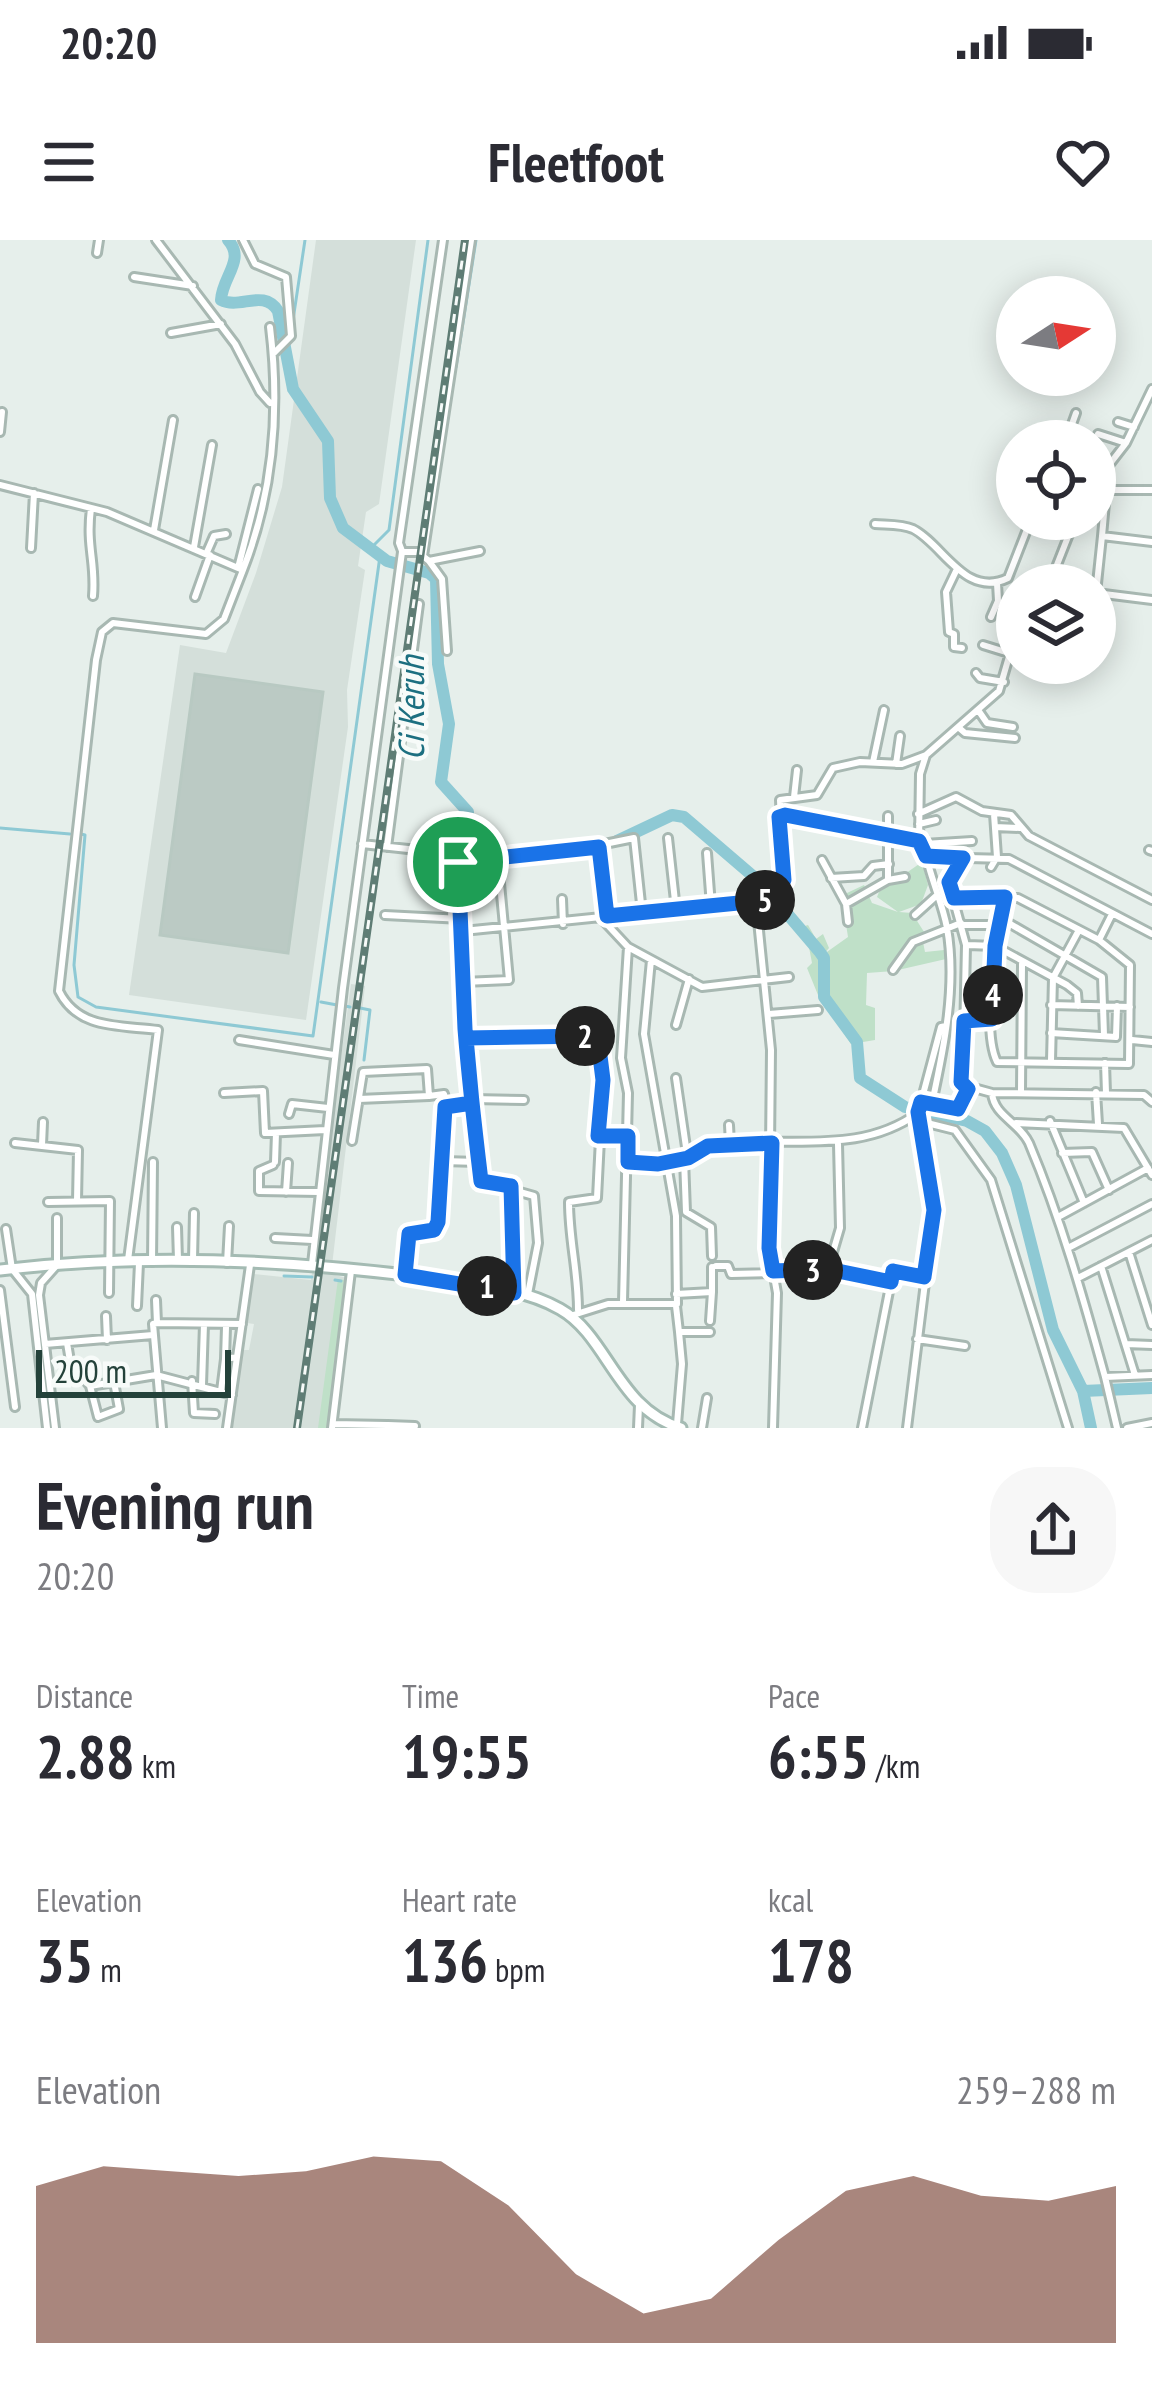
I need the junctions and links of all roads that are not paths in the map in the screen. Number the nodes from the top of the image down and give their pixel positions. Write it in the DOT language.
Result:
graph roads {
  1 [pos="99,240"];
  2 [pos="156,240"];
  3 [pos="243,240"];
  4 [pos="443,240"];
  5 [pos="471,240"];
  6 [pos="97,253"];
  7 [pos="134,277"];
  8 [pos="193,286"];
  9 [pos="218,326"];
  10 [pos="270,327"];
  11 [pos="171,333"];
  12 [pos="272,355"];
  13 [pos="1152,389"];
  14 [pos="272,406"];
  15 [pos="2,412"];
  16 [pos="1076,413"];
  17 [pos="173,420"];
  18 [pos="1074,420"];
  19 [pos="1118,422"];
  20 [pos="1134,427"];
  21 [pos="0,432"];
  22 [pos="1116,440"];
  23 [pos="1126,443"];
  24 [pos="212,445"];
  25 [pos="1116,459"];
  26 [pos="0,485"];
  27 [pos="259,489"];
  28 [pos="1116,489"];
  29 [pos="1152,490"];
  30 [pos="34,494"];
  31 [pos="91,508"];
  32 [pos="875,524"];
  33 [pos="154,530"];
  34 [pos="226,534"];
  35 [pos="1116,538"];
  36 [pos="1152,542"];
  37 [pos="194,547"];
  38 [pos="31,548"];
  39 [pos="480,551"];
  40 [pos="208,554"];
  41 [pos="402,556"];
  42 [pos="426,559"];
  43 [pos="240,569"];
  44 [pos="956,571"];
  45 [pos="996,583"];
  46 [pos="93,596"];
  47 [pos="1116,596"];
  48 [pos="195,597"];
  49 [pos="1152,600"];
  50 [pos="419,604"];
  51 [pos="996,606"];
  52 [pos="992,616"];
  53 [pos="983,645"];
  54 [pos="962,648"];
  55 [pos="996,649"];
  56 [pos="447,651"];
  57 [pos="976,673"];
  58 [pos="996,681"];
  59 [pos="1002,684"];
  60 [pos="884,710"];
  61 [pos="980,712"];
  62 [pos="1012,727"];
  63 [pos="960,729"];
  64 [pos="900,736"];
  65 [pos="1015,738"];
  66 [pos="926,755"];
  67 [pos="873,762"];
  68 [pos="896,764"];
  69 [pos="797,770"];
  70 [pos="794,797"];
  71 [pos="994,814"];
  72 [pos="888,816"];
  73 [pos="779,817"];
  74 [pos="921,819"];
  75 [pos="936,820"];
  76 [pos="995,827"];
  77 [pos="1019,828"];
  78 [pos="888,835"];
  79 [pos="668,838"];
  80 [pos="971,841"];
  81 [pos="922,842"];
  82 [pos="362,844"];
  83 [pos="388,847"];
  84 [pos="599,847"];
  85 [pos="707,853"];
  86 [pos="926,856"];
  87 [pos="997,857"];
  88 [pos="963,858"];
  89 [pos="498,860"];
  90 [pos="821,860"];
  91 [pos="458,862"];
  92 [pos="890,864"];
  93 [pos="991,867"];
  94 [pos="904,877"];
  95 [pos="830,878"];
  96 [pos="883,883"];
  97 [pos="933,896"];
  98 [pos="1005,897"];
  99 [pos="954,898"];
  100 [pos="562,899"];
  101 [pos="1152,900"];
  102 [pos="756,901"];
  103 [pos="846,904"];
  104 [pos="711,907"];
  105 [pos="676,910"];
  106 [pos="642,913"];
  107 [pos="1112,914"];
  108 [pos="385,915"];
  109 [pos="915,915"];
  110 [pos="603,916"];
  111 [pos="462,919"];
  112 [pos="999,921"];
  113 [pos="848,922"];
  114 [pos="563,924"];
  115 [pos="961,924"];
  116 [pos="943,927"];
  117 [pos="503,928"];
  118 [pos="1079,930"];
  119 [pos="463,931"];
  120 [pos="1152,934"];
  121 [pos="1099,940"];
  122 [pos="966,945"];
  123 [pos="628,946"];
  124 [pos="995,946"];
  125 [pos="1066,954"];
  126 [pos="651,960"];
  127 [pos="1022,962"];
  128 [pos="893,970"];
  129 [pos="789,977"];
  130 [pos="1053,978"];
  131 [pos="689,979"];
  132 [pos="464,982"];
  133 [pos="764,983"];
  134 [pos="1051,1005"];
  135 [pos="1078,1006"];
  136 [pos="1104,1006"];
  137 [pos="1117,1006"];
  138 [pos="1130,1007"];
  139 [pos="818,1010"];
  140 [pos="769,1014"];
  141 [pos="992,1019"];
  142 [pos="964,1021"];
  143 [pos="676,1025"];
  144 [pos="944,1026"];
  145 [pos="1051,1033"];
  146 [pos="1104,1034"];
  147 [pos="466,1038"];
  148 [pos="946,1039"];
  149 [pos="239,1040"];
  150 [pos="963,1040"];
  151 [pos="1131,1040"];
  152 [pos="1152,1042"];
  153 [pos="334,1055"];
  154 [pos="1022,1061"];
  155 [pos="1051,1061"];
  156 [pos="1105,1063"];
  157 [pos="676,1078"];
  158 [pos="968,1089"];
  159 [pos="1021,1092"];
  160 [pos="224,1093"];
  161 [pos="992,1093"];
  162 [pos="1101,1093"];
  163 [pos="429,1096"];
  164 [pos="358,1099"];
  165 [pos="524,1100"];
  166 [pos="472,1101"];
  167 [pos="932,1103"];
  168 [pos="1151,1104"];
  169 [pos="447,1105"];
  170 [pos="328,1108"];
  171 [pos="919,1108"];
  172 [pos="289,1114"];
  173 [pos="1050,1121"];
  174 [pos="43,1122"];
  175 [pos="923,1122"];
  176 [pos="1016,1123"];
  177 [pos="1098,1124"];
  178 [pos="729,1125"];
  179 [pos="326,1130"];
  180 [pos="276,1133"];
  181 [pos="598,1136"];
  182 [pos="628,1136"];
  183 [pos="352,1141"];
  184 [pos="15,1143"];
  185 [pos="772,1143"];
  186 [pos="730,1144"];
  187 [pos="42,1145"];
  188 [pos="838,1145"];
  189 [pos="1062,1153"];
  190 [pos="686,1156"];
  191 [pos="442,1161"];
  192 [pos="153,1162"];
  193 [pos="479,1162"];
  194 [pos="628,1162"];
  195 [pos="668,1162"];
  196 [pos="288,1163"];
  197 [pos="1150,1171"];
  198 [pos="511,1186"];
  199 [pos="1108,1190"];
  200 [pos="286,1192"];
  201 [pos="319,1192"];
  202 [pos="77,1201"];
  203 [pos="48,1202"];
  204 [pos="1084,1203"];
  205 [pos="1152,1204"];
  206 [pos="194,1213"];
  207 [pos="1058,1217"];
  208 [pos="56,1218"];
  209 [pos="229,1226"];
  210 [pos="177,1227"];
  211 [pos="7,1229"];
  212 [pos="275,1238"];
  213 [pos="572,1238"];
  214 [pos="312,1240"];
  215 [pos="1152,1240"];
  216 [pos="582,1241"];
  217 [pos="1068,1248"];
  218 [pos="1129,1252"];
  219 [pos="712,1256"];
  220 [pos="107,1262"];
  221 [pos="133,1262"];
  222 [pos="152,1262"];
  223 [pos="178,1263"];
  224 [pos="193,1263"];
  225 [pos="227,1263"];
  226 [pos="57,1265"];
  227 [pos="250,1265"];
  228 [pos="1101,1266"];
  229 [pos="311,1268"];
  230 [pos="828,1269"];
  231 [pos="6,1270"];
  232 [pos="351,1270"];
  233 [pos="773,1272"];
  234 [pos="1152,1273"];
  235 [pos="405,1275"];
  236 [pos="924,1277"];
  237 [pos="1078,1278"];
  238 [pos="1139,1280"];
  239 [pos="891,1282"];
  240 [pos="0,1290"];
  241 [pos="712,1292"];
  242 [pos="109,1293"];
  243 [pos="514,1293"];
  244 [pos="528,1294"];
  245 [pos="676,1294"];
  246 [pos="156,1300"];
  247 [pos="622,1303"];
  248 [pos="676,1305"];
  249 [pos="137,1306"];
  250 [pos="1150,1309"];
  251 [pos="574,1313"];
  252 [pos="106,1316"];
  253 [pos="710,1321"];
  254 [pos="157,1323"];
  255 [pos="204,1324"];
  256 [pos="242,1324"];
  257 [pos="226,1325"];
  258 [pos="1152,1325"];
  259 [pos="679,1332"];
  260 [pos="710,1333"];
  261 [pos="153,1335"];
  262 [pos="916,1339"];
  263 [pos="107,1340"];
  264 [pos="67,1343"];
  265 [pos="45,1344"];
  266 [pos="1126,1344"];
  267 [pos="1152,1345"];
  268 [pos="964,1346"];
  269 [pos="4,1357"];
  270 [pos="237,1357"];
  271 [pos="225,1359"];
  272 [pos="1135,1375"];
  273 [pos="1152,1375"];
  274 [pos="156,1376"];
  275 [pos="1106,1380"];
  276 [pos="114,1382"];
  277 [pos="192,1382"];
  278 [pos="202,1384"];
  279 [pos="89,1386"];
  280 [pos="221,1391"];
  281 [pos="46,1393"];
  282 [pos="232,1395"];
  283 [pos="707,1398"];
  284 [pos="639,1405"];
  285 [pos="15,1407"];
  286 [pos="215,1414"];
  287 [pos="1152,1423"];
  288 [pos="332,1426"];
  289 [pos="415,1426"];
  290 [pos="387,1427"];
  291 [pos="51,1428"];
  292 [pos="162,1428"];
  293 [pos="227,1428"];
  294 [pos="638,1428"];
  295 [pos="679,1428"];
  296 [pos="702,1428"];
  297 [pos="773,1428"];
  298 [pos="862,1428"];
  299 [pos="907,1428"];
  300 [pos="1068,1428"];
  301 [pos="1117,1428"];
  302 [pos="1127,1428"];
  1 -- 6 [label="street"];
  2 -- 8 [label="street"];
  3 -- 12 [label="street"];
  4 -- 41 [label="street"];
  5 -- 42 [label="street"];
  7 -- 8 [label="street"];
  8 -- 9 [label="street"];
  9 -- 11 [label="street"];
  9 -- 14 [label="street"];
  10 -- 12 [label="street"];
  12 -- 14 [label="street"];
  13 -- 20 [label="street"];
  14 -- 43 [label="street"];
  15 -- 21 [label="street"];
  16 -- 18 [label="street"];
  17 -- 33 [label="street"];
  19 -- 20 [label="street"];
  20 -- 23 [label="street"];
  22 -- 23 [label="street"];
  23 -- 25 [label="street"];
  24 -- 37 [label="street"];
  26 -- 30 [label="street"];
  27 -- 43 [label="street"];
  28 -- 29 [label="street"];
  30 -- 31 [label="street"];
  30 -- 38 [label="street"];
  31 -- 33 [label="street"];
  31 -- 46 [label="street"];
  32 -- 44 [label="street"];
  33 -- 37 [label="street"];
  34 -- 40 [label="street"];
  35 -- 36 [label="street"];
  37 -- 40 [label="street"];
  39 -- 42 [label="street"];
  40 -- 43 [label="street"];
  40 -- 48 [label="street"];
  41 -- 42 [label="street"];
  41 -- 82 [label="street"];
  42 -- 56 [label="street"];
  43 -- 221 [label="street"];
  44 -- 45 [label="street"];
  44 -- 54 [label="street"];
  47 -- 49 [label="street"];
  50 -- 83 [label="street"];
  51 -- 52 [label="street"];
  53 -- 55 [label="street"];
  57 -- 58 [label="street"];
  59 -- 61 [label="street"];
  60 -- 67 [label="street"];
  61 -- 62 [label="street"];
  61 -- 63 [label="street"];
  63 -- 65 [label="street"];
  63 -- 66 [label="street"];
  64 -- 68 [label="street"];
  66 -- 68 [label="street"];
  66 -- 74 [label="street"];
  67 -- 68 [label="street"];
  67 -- 70 [label="street"];
  69 -- 70 [label="street"];
  70 -- 73 [label="street"];
  71 -- 74 [label="street"];
  71 -- 76 [label="street"];
  71 -- 77 [label="street"];
  72 -- 78 [label="street"];
  73 -- 78 [label="street"];
  73 -- 102 [label="street"];
  74 -- 75 [label="street"];
  74 -- 81 [label="street"];
  76 -- 77 [label="street"];
  76 -- 87 [label="street"];
  77 -- 101 [label="street"];
  78 -- 81 [label="street"];
  78 -- 92 [label="street"];
  79 -- 105 [label="street"];
  80 -- 81 [label="street"];
  81 -- 86 [label="street"];
  82 -- 83 [label="street"];
  82 -- 153 [label="street"];
  83 -- 91 [label="street"];
  84 -- 89 [label="street"];
  84 -- 106 [label="street"];
  84 -- 110 [label="street"];
  85 -- 104 [label="street"];
  86 -- 88 [label="street"];
  86 -- 97 [label="street"];
  87 -- 88 [label="street"];
  87 -- 93 [label="street"];
  87 -- 107 [label="street"];
  88 -- 99 [label="street"];
  89 -- 91 [label="street"];
  89 -- 117 [label="street"];
  90 -- 95 [label="street"];
  91 -- 111 [label="street"];
  92 -- 95 [label="street"];
  92 -- 96 [label="street"];
  94 -- 96 [label="street"];
  95 -- 103 [label="street"];
  96 -- 103 [label="street"];
  97 -- 109 [label="street"];
  97 -- 116 [label="street"];
  98 -- 99 [label="street"];
  98 -- 112 [label="street"];
  98 -- 118 [label="street"];
  99 -- 115 [label="street"];
  100 -- 114 [label="street"];
  102 -- 104 [label="street"];
  102 -- 133 [label="street"];
  103 -- 113 [label="street"];
  104 -- 105 [label="street"];
  105 -- 106 [label="street"];
  106 -- 110 [label="street"];
  107 -- 120 [label="street"];
  107 -- 121 [label="street"];
  108 -- 111 [label="street"];
  110 -- 114 [label="street"];
  110 -- 123 [label="street"];
  111 -- 119 [label="street"];
  112 -- 115 [label="street"];
  112 -- 124 [label="street"];
  112 -- 125 [label="street"];
  114 -- 117 [label="street"];
  115 -- 116 [label="street"];
  115 -- 122 [label="street"];
  116 -- 128 [label="street"];
  116 -- 144 [label="street"];
  117 -- 119 [label="street"];
  117 -- 132 [label="street"];
  118 -- 121 [label="street"];
  118 -- 125 [label="street"];
  119 -- 132 [label="street"];
  121 -- 138 [label="street"];
  122 -- 124 [label="street"];
  122 -- 142 [label="street"];
  123 -- 126 [label="street"];
  123 -- 182 [label="street"];
  124 -- 127 [label="street"];
  124 -- 141 [label="street"];
  125 -- 130 [label="street"];
  125 -- 136 [label="street"];
  126 -- 131 [label="street"];
  126 -- 195 [label="street"];
  127 -- 130 [label="street"];
  127 -- 154 [label="street"];
  129 -- 133 [label="street"];
  130 -- 134 [label="street"];
  130 -- 135 [label="street"];
  131 -- 133 [label="street"];
  131 -- 143 [label="street"];
  132 -- 147 [label="street"];
  133 -- 140 [label="street"];
  134 -- 135 [label="street"];
  134 -- 145 [label="street"];
  135 -- 136 [label="street"];
  136 -- 137 [label="street"];
  136 -- 146 [label="street"];
  137 -- 138 [label="street"];
  137 -- 146 [label="street"];
  138 -- 151 [label="street"];
  139 -- 140 [label="street"];
  140 -- 185 [label="street"];
  141 -- 142 [label="street"];
  141 -- 154 [label="street"];
  142 -- 150 [label="street"];
  144 -- 148 [label="street"];
  144 -- 171 [label="street"];
  145 -- 146 [label="street"];
  145 -- 155 [label="street"];
  147 -- 166 [label="street"];
  147 -- 181 [label="street"];
  148 -- 150 [label="street"];
  148 -- 167 [label="street"];
  149 -- 153 [label="street"];
  150 -- 158 [label="street"];
  151 -- 152 [label="street"];
  151 -- 156 [label="street"];
  153 -- 170 [label="street"];
  154 -- 155 [label="street"];
  154 -- 159 [label="street"];
  155 -- 156 [label="street"];
  156 -- 162 [label="street"];
  157 -- 190 [label="street"];
  158 -- 161 [label="street"];
  158 -- 167 [label="street"];
  159 -- 161 [label="street"];
  159 -- 162 [label="street"];
  160 -- 180 [label="street"];
  161 -- 176 [label="street"];
  162 -- 168 [label="street"];
  162 -- 177 [label="street"];
  163 -- 164 [label="street"];
  163 -- 164 [label="street"];
  163 -- 169 [label="street"];
  164 -- 183 [label="street"];
  165 -- 166 [label="street"];
  166 -- 169 [label="street"];
  166 -- 193 [label="street"];
  167 -- 171 [label="street"];
  169 -- 191 [label="street"];
  170 -- 172 [label="street"];
  170 -- 179 [label="street"];
  171 -- 175 [label="street"];
  171 -- 188 [label="street"];
  173 -- 176 [label="street"];
  173 -- 177 [label="street"];
  173 -- 189 [label="street"];
  174 -- 187 [label="street"];
  175 -- 236 [label="street"];
  175 -- 300 [label="street"];
  176 -- 207 [label="street"];
  177 -- 197 [label="street"];
  178 -- 186 [label="street"];
  179 -- 180 [label="street"];
  179 -- 201 [label="street"];
  180 -- 200 [label="street"];
  181 -- 182 [label="street"];
  181 -- 213 [label="street"];
  182 -- 194 [label="street"];
  184 -- 187 [label="street"];
  185 -- 186 [label="street"];
  185 -- 188 [label="street"];
  185 -- 233 [label="street"];
  186 -- 190 [label="street"];
  187 -- 202 [label="street"];
  188 -- 230 [label="street"];
  189 -- 199 [label="street"];
  189 -- 204 [label="street"];
  190 -- 195 [label="street"];
  190 -- 219 [label="street"];
  191 -- 193 [label="street"];
  191 -- 235 [label="street"];
  192 -- 222 [label="street"];
  193 -- 198 [label="street"];
  194 -- 195 [label="street"];
  194 -- 247 [label="street"];
  195 -- 245 [label="street"];
  196 -- 200 [label="street"];
  197 -- 199 [label="street"];
  198 -- 243 [label="street"];
  198 -- 244 [label="street"];
  199 -- 204 [label="street"];
  200 -- 201 [label="street"];
  201 -- 214 [label="street"];
  202 -- 203 [label="street"];
  202 -- 220 [label="street"];
  204 -- 207 [label="street"];
  205 -- 217 [label="street"];
  206 -- 224 [label="street"];
  207 -- 217 [label="street"];
  208 -- 226 [label="street"];
  209 -- 225 [label="street"];
  210 -- 223 [label="street"];
  211 -- 231 [label="street"];
  212 -- 214 [label="street"];
  213 -- 216 [label="street"];
  213 -- 251 [label="street"];
  214 -- 229 [label="street"];
  215 -- 218 [label="street"];
  217 -- 237 [label="street"];
  218 -- 228 [label="street"];
  218 -- 238 [label="street"];
  220 -- 221 [label="main road"];
  220 -- 226 [label="main road"];
  220 -- 242 [label="street"];
  221 -- 222 [label="main road"];
  221 -- 249 [label="street"];
  222 -- 223 [label="main road"];
  223 -- 224 [label="main road"];
  224 -- 225 [label="main road"];
  225 -- 227 [label="main road"];
  226 -- 231 [label="main road"];
  226 -- 265 [label="street"];
  227 -- 229 [label="main road"];
  227 -- 256 [label="street"];
  228 -- 237 [label="street"];
  228 -- 266 [label="street"];
  229 -- 232 [label="main road"];
  230 -- 233 [label="street"];
  230 -- 239 [label="street"];
  231 -- 281 [label="street"];
  232 -- 235 [label="main road"];
  232 -- 288 [label="street"];
  233 -- 241 [label="street"];
  233 -- 297 [label="street"];
  234 -- 238 [label="street"];
  235 -- 243 [label="main road"];
  236 -- 239 [label="street"];
  236 -- 262 [label="street"];
  237 -- 275 [label="street"];
  238 -- 250 [label="street"];
  239 -- 298 [label="street"];
  240 -- 269 [label="street"];
  241 -- 245 [label="street"];
  241 -- 253 [label="street"];
  243 -- 244 [label="main road"];
  244 -- 251 [label="main road"];
  245 -- 248 [label="street"];
  246 -- 254 [label="street"];
  247 -- 248 [label="street"];
  247 -- 251 [label="street"];
  248 -- 259 [label="street"];
  250 -- 258 [label="street"];
  251 -- 284 [label="main road"];
  252 -- 263 [label="street"];
  254 -- 255 [label="street"];
  254 -- 261 [label="street"];
  255 -- 257 [label="street"];
  255 -- 278 [label="street"];
  256 -- 257 [label="street"];
  256 -- 270 [label="street"];
  257 -- 271 [label="street"];
  259 -- 260 [label="street"];
  259 -- 295 [label="street"];
  261 -- 263 [label="street"];
  261 -- 274 [label="street"];
  262 -- 268 [label="street"];
  262 -- 299 [label="street"];
  263 -- 264 [label="street"];
  264 -- 265 [label="street"];
  264 -- 279 [label="street"];
  265 -- 281 [label="street"];
  266 -- 267 [label="street"];
  266 -- 272 [label="street"];
  269 -- 285 [label="street"];
  270 -- 271 [label="street"];
  270 -- 282 [label="street"];
  271 -- 280 [label="street"];
  272 -- 273 [label="street"];
  272 -- 275 [label="street"];
  274 -- 276 [label="street"];
  274 -- 277 [label="street"];
  274 -- 292 [label="street"];
  275 -- 301 [label="street"];
  276 -- 279 [label="street"];
  276 -- 279 [label="street"];
  277 -- 278 [label="street"];
  277 -- 286 [label="street"];
  278 -- 280 [label="street"];
  280 -- 282 [label="street"];
  281 -- 291 [label="street"];
  282 -- 293 [label="street"];
  283 -- 296 [label="street"];
  284 -- 294 [label="street"];
  284 -- 295 [label="main road"];
  287 -- 302 [label="street"];
  288 -- 290 [label="street"];
  289 -- 290 [label="street"];
}
